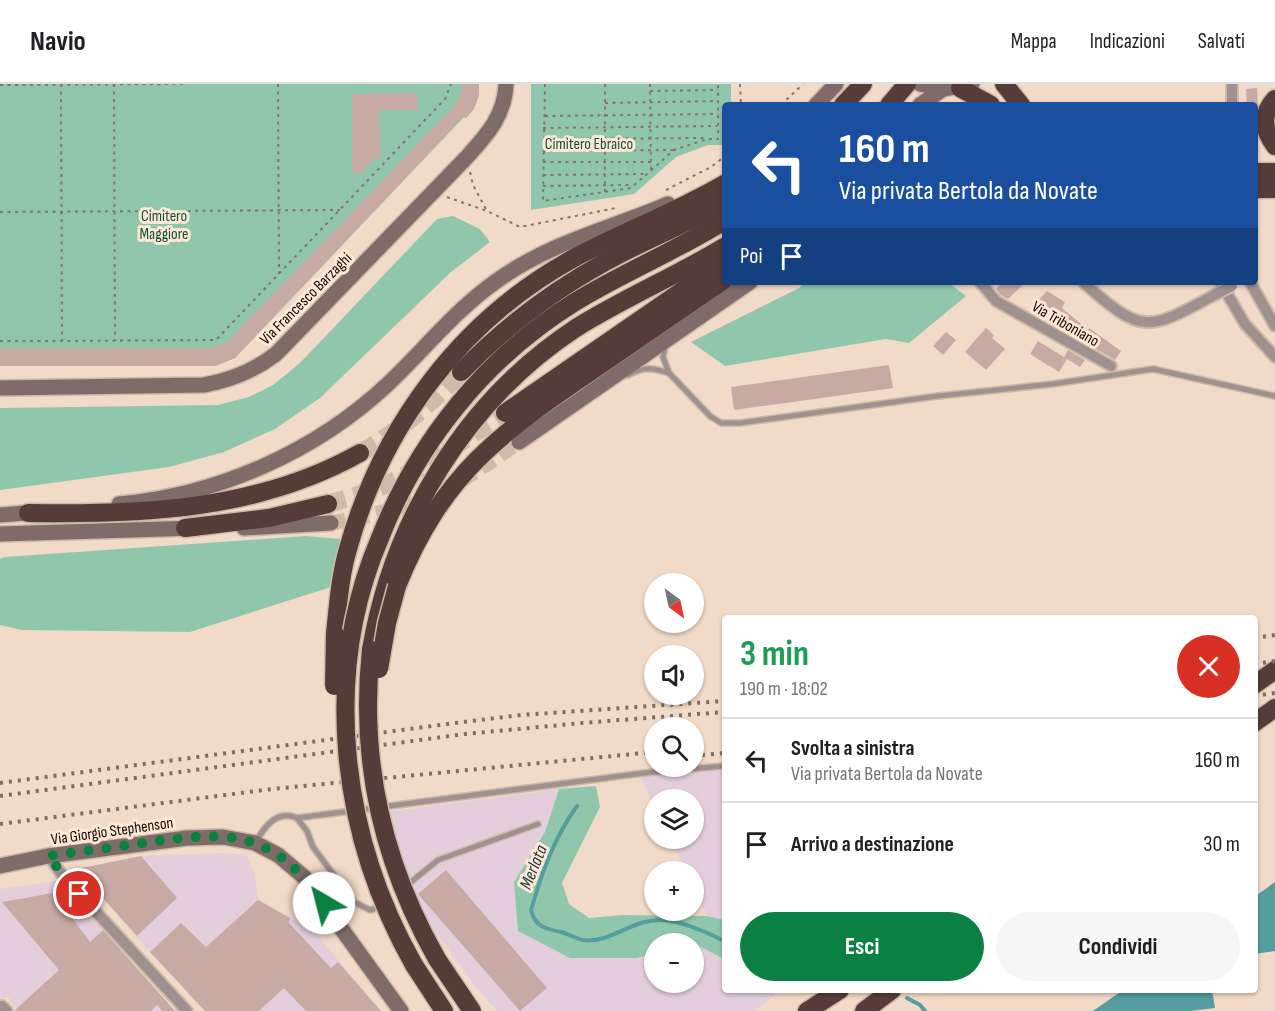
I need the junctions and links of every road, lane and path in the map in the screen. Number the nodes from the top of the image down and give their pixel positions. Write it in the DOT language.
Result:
graph roads {
  1 [pos="61,84"];
  2 [pos="114,84"];
  3 [pos="186,84"];
  4 [pos="278,84"];
  5 [pos="451,84"];
  6 [pos="506,84"];
  7 [pos="545,84"];
  8 [pos="605,84"];
  9 [pos="650,84"];
  10 [pos="718,84"];
  11 [pos="740,84"];
  12 [pos="803,84"];
  13 [pos="836,84"];
  14 [pos="863,84"];
  15 [pos="872,84"];
  16 [pos="906,84"];
  17 [pos="1004,84"];
  18 [pos="1232,84"];
  19 [pos="0,85"];
  20 [pos="924,85"];
  21 [pos="958,87"];
  22 [pos="718,90"];
  23 [pos="650,91"];
  24 [pos="1275,99"];
  25 [pos="718,101"];
  26 [pos="650,102"];
  27 [pos="741,102"];
  28 [pos="784,102"];
  29 [pos="819,102"];
  30 [pos="846,102"];
  31 [pos="857,102"];
  32 [pos="891,102"];
  33 [pos="926,102"];
  34 [pos="986,102"];
  35 [pos="1019,102"];
  36 [pos="1232,102"];
  37 [pos="605,103"];
  38 [pos="718,114"];
  39 [pos="650,115"];
  40 [pos="545,116"];
  41 [pos="605,116"];
  42 [pos="1270,123"];
  43 [pos="718,126"];
  44 [pos="605,127"];
  45 [pos="651,127"];
  46 [pos="543,128"];
  47 [pos="651,138"];
  48 [pos="543,139"];
  49 [pos="605,139"];
  50 [pos="707,139"];
  51 [pos="1275,146"];
  52 [pos="605,150"];
  53 [pos="651,150"];
  54 [pos="674,150"];
  55 [pos="543,151"];
  56 [pos="466,158"];
  57 [pos="722,159"];
  58 [pos="543,162"];
  59 [pos="605,162"];
  60 [pos="651,162"];
  61 [pos="651,171"];
  62 [pos="1258,172"];
  63 [pos="1275,172"];
  64 [pos="605,174"];
  65 [pos="543,175"];
  66 [pos="646,175"];
  67 [pos="722,177"];
  68 [pos="722,185"];
  69 [pos="543,186"];
  70 [pos="605,186"];
  71 [pos="631,188"];
  72 [pos="1258,189"];
  73 [pos="1275,189"];
  74 [pos="605,192"];
  75 [pos="661,192"];
  76 [pos="433,193"];
  77 [pos="722,203"];
  78 [pos="618,208"];
  79 [pos="278,210"];
  80 [pos="340,210"];
  81 [pos="62,211"];
  82 [pos="114,211"];
  83 [pos="487,211"];
  84 [pos="0,212"];
  85 [pos="722,222"];
  86 [pos="722,248"];
  87 [pos="722,263"];
  88 [pos="279,274"];
  89 [pos="722,281"];
  90 [pos="746,285"];
  91 [pos="983,285"];
  92 [pos="1086,285"];
  93 [pos="1222,285"];
  94 [pos="1234,285"];
  95 [pos="1252,285"];
  96 [pos="1275,326"];
  97 [pos="672,337"];
  98 [pos="0,341"];
  99 [pos="62,341"];
  100 [pos="115,341"];
  101 [pos="1275,357"];
  102 [pos="1111,366"];
  103 [pos="461,372"];
  104 [pos="669,373"];
  105 [pos="0,388"];
  106 [pos="1275,396"];
  107 [pos="578,401"];
  108 [pos="505,413"];
  109 [pos="519,442"];
  110 [pos="360,453"];
  111 [pos="328,504"];
  112 [pos="28,513"];
  113 [pos="0,515"];
  114 [pos="331,523"];
  115 [pos="185,528"];
  116 [pos="0,534"];
  117 [pos="1275,670"];
  118 [pos="1258,682"];
  119 [pos="1275,708"];
  120 [pos="1258,720"];
  121 [pos="722,766"];
  122 [pos="379,812"];
  123 [pos="357,816"];
  124 [pos="297,818"];
  125 [pos="538,824"];
  126 [pos="255,843"];
  127 [pos="48,856"];
  128 [pos="0,866"];
  129 [pos="835,993"];
  130 [pos="845,993"];
  131 [pos="888,993"];
  132 [pos="187,1011"];
  133 [pos="401,1011"];
  134 [pos="444,1011"];
  135 [pos="472,1011"];
  136 [pos="807,1011"];
  137 [pos="823,1011"];
  138 [pos="864,1011"];
  1 -- 2 [label="path"];
  1 -- 19 [label="path"];
  1 -- 81 [label="path"];
  2 -- 3 [label="path"];
  2 -- 82 [label="path"];
  4 -- 79 [label="path"];
  5 -- 80 [label="path"];
  6 -- 56 [label="street, Via Francesco Barzaghi"];
  7 -- 40 [label="path"];
  8 -- 37 [label="path"];
  9 -- 23 [label="path"];
  10 -- 22 [label="path"];
  11 -- 27 [label="path"];
  12 -- 28 [label="path"];
  13 -- 29 [label="street"];
  14 -- 30 [label="highway"];
  15 -- 31 [label="highway"];
  16 -- 32 [label="highway"];
  17 -- 35 [label="highway"];
  18 -- 36 [label="street"];
  20 -- 21 [label="street"];
  21 -- 33 [label="street"];
  21 -- 34 [label="highway"];
  22 -- 23 [label="path"];
  22 -- 25 [label="path"];
  23 -- 26 [label="path"];
  24 -- 42 [label="highway"];
  25 -- 26 [label="path"];
  25 -- 38 [label="path"];
  26 -- 37 [label="path"];
  26 -- 39 [label="path"];
  37 -- 41 [label="path"];
  38 -- 39 [label="path"];
  38 -- 43 [label="path"];
  39 -- 41 [label="path"];
  39 -- 45 [label="path"];
  40 -- 41 [label="path"];
  40 -- 46 [label="path"];
  41 -- 44 [label="path"];
  42 -- 51 [label="highway"];
  43 -- 45 [label="path"];
  43 -- 50 [label="path"];
  44 -- 45 [label="path"];
  44 -- 46 [label="path"];
  44 -- 49 [label="path"];
  45 -- 47 [label="path"];
  46 -- 48 [label="path"];
  47 -- 49 [label="path"];
  47 -- 50 [label="path"];
  47 -- 53 [label="path"];
  48 -- 49 [label="path"];
  48 -- 55 [label="path"];
  49 -- 52 [label="path"];
  50 -- 54 [label="path"];
  52 -- 53 [label="path"];
  52 -- 55 [label="path"];
  52 -- 59 [label="path"];
  53 -- 54 [label="path"];
  53 -- 60 [label="path"];
  54 -- 61 [label="path"];
  55 -- 58 [label="path"];
  56 -- 76 [label="street, Via Francesco Barzaghi"];
  56 -- 83 [label="path"];
  57 -- 75 [label="path"];
  58 -- 59 [label="path"];
  58 -- 65 [label="path"];
  59 -- 60 [label="path"];
  59 -- 64 [label="path"];
  60 -- 61 [label="path"];
  61 -- 66 [label="path"];
  62 -- 63 [label="highway"];
  64 -- 65 [label="path"];
  64 -- 66 [label="path"];
  64 -- 70 [label="path"];
  65 -- 69 [label="path"];
  66 -- 71 [label="path"];
  67 -- 112 [label="street"];
  68 -- 123 [label="highway, bridge"];
  69 -- 70 [label="path"];
  69 -- 74 [label="path"];
  70 -- 71 [label="path"];
  70 -- 74 [label="path"];
  71 -- 74 [label="path"];
  72 -- 73 [label="highway"];
  76 -- 83 [label="path"];
  76 -- 105 [label="street, Via Francesco Barzaghi"];
  77 -- 103 [label="highway"];
  78 -- 83 [label="path"];
  79 -- 80 [label="path"];
  79 -- 82 [label="path"];
  79 -- 88 [label="path"];
  80 -- 88 [label="path"];
  81 -- 82 [label="path"];
  81 -- 84 [label="path"];
  81 -- 99 [label="path"];
  82 -- 100 [label="path"];
  85 -- 123 [label="highway, bridge"];
  86 -- 122 [label="highway, bridge"];
  87 -- 108 [label="highway"];
  88 -- 100 [label="path"];
  89 -- 122 [label="highway, bridge"];
  90 -- 97 [label="street"];
  91 -- 102 [label="street, Via Triboniano"];
  92 -- 94 [label="street, bridge"];
  93 -- 101 [label="street"];
  95 -- 96 [label="street"];
  97 -- 104 [label="lane"];
  97 -- 107 [label="street"];
  98 -- 99 [label="path"];
  99 -- 100 [label="path"];
  104 -- 106 [label="lane"];
  104 -- 107 [label="lane"];
  107 -- 109 [label="street"];
  110 -- 112 [label="highway"];
  111 -- 115 [label="highway"];
  112 -- 113 [label="street"];
  114 -- 115 [label="street"];
  115 -- 116 [label="street"];
  117 -- 118 [label="highway"];
  119 -- 120 [label="highway"];
  121 -- 124 [label="lane"];
  122 -- 135 [label="highway, bridge"];
  123 -- 134 [label="highway, bridge"];
  124 -- 125 [label="lane"];
  124 -- 126 [label="lane"];
  126 -- 127 [label="street, Via Giorgio Stephenson"];
  126 -- 133 [label="street, Via Giorgio Stephenson"];
  127 -- 128 [label="street, Via Giorgio Stephenson"];
  127 -- 132 [label="street"];
  129 -- 136 [label="highway"];
  130 -- 137 [label="highway"];
  131 -- 138 [label="highway"];
}
